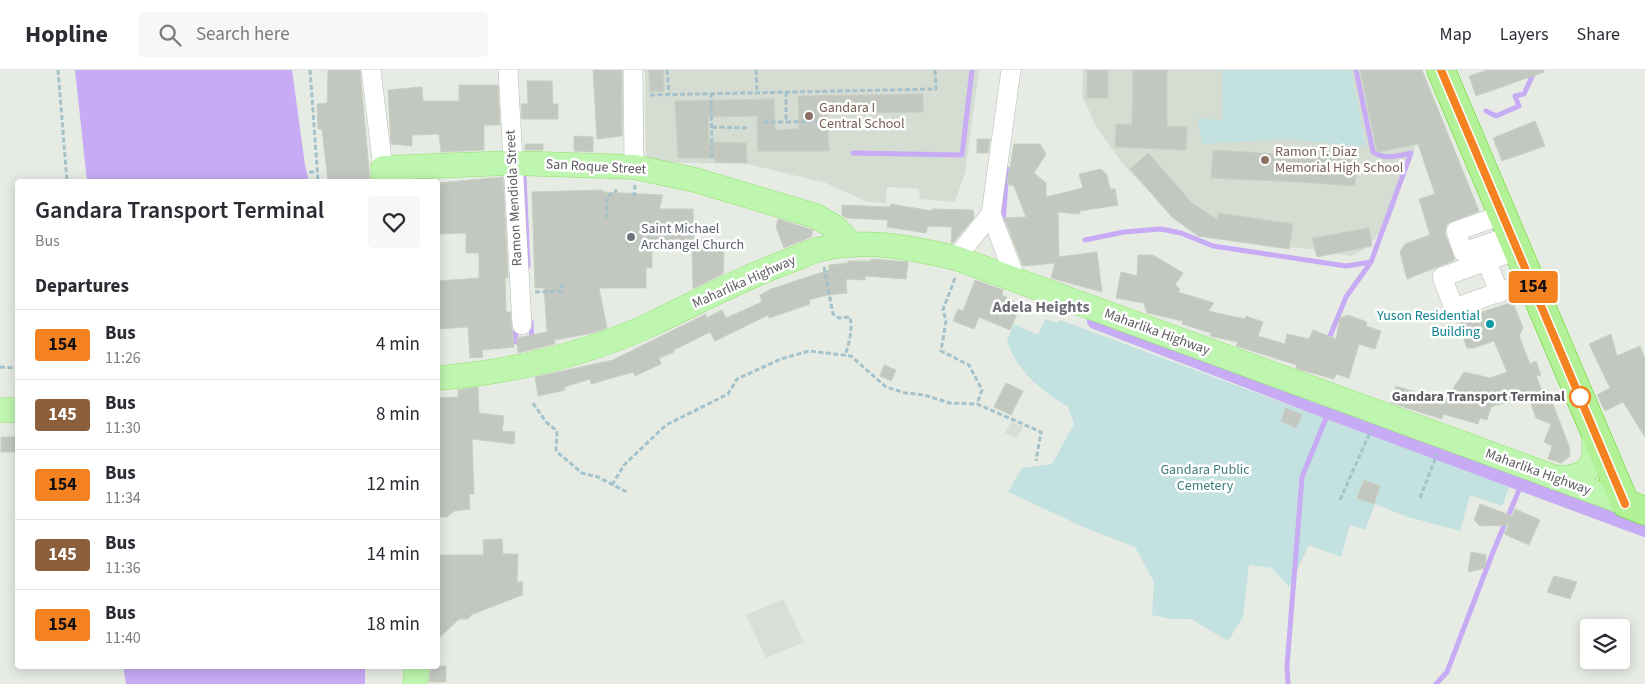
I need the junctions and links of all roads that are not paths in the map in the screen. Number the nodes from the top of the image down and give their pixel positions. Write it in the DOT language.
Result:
graph roads {
  1 [pos="371,70"];
  2 [pos="508,70"];
  3 [pos="633,70"];
  4 [pos="1010,70"];
  5 [pos="1441,70"];
  6 [pos="512,163"];
  7 [pos="634,167"];
  8 [pos="383,175"];
  9 [pos="991,214"];
  10 [pos="1498,238"];
  11 [pos="852,245"];
  12 [pos="959,259"];
  13 [pos="1016,280"];
  14 [pos="1530,281"];
  15 [pos="1498,293"];
  16 [pos="522,325"];
  17 [pos="442,378"];
  18 [pos="0,410"];
  19 [pos="15,410"];
  20 [pos="1593,427"];
  21 [pos="1611,470"];
  22 [pos="1556,478"];
  23 [pos="1591,491"];
  24 [pos="1635,507"];
  25 [pos="416,669"];
  26 [pos="414,684"];
  1 -- 8 [label="street"];
  2 -- 6 [label="street, Ramon Mendiola Street"];
  3 -- 7 [label="street"];
  4 -- 9 [label="street"];
  5 -- 10 [label="highway"];
  6 -- 7 [label="main road, San Roque Street"];
  6 -- 8 [label="main road, San Roque Street"];
  6 -- 16 [label="street, Ramon Mendiola Street"];
  7 -- 11 [label="main road, San Roque Street"];
  9 -- 12 [label="street"];
  9 -- 13 [label="street"];
  10 -- 14 [label="highway"];
  10 -- 15 [label="street"];
  10 -- 15 [label="street"];
  11 -- 12 [label="main road, Maharlika Highway"];
  11 -- 17 [label="main road, Maharlika Highway"];
  12 -- 13 [label="main road, Maharlika Highway"];
  13 -- 22 [label="main road, Maharlika Highway"];
  14 -- 15 [label="street"];
  14 -- 20 [label="highway"];
  18 -- 19 [label="main road"];
  20 -- 21 [label="highway"];
  20 -- 22 [label="main road"];
  21 -- 23 [label="main road"];
  21 -- 24 [label="highway"];
  22 -- 23 [label="main road, Maharlika Highway"];
  23 -- 24 [label="main road, Maharlika Highway"];
  25 -- 26 [label="main road"];
}
